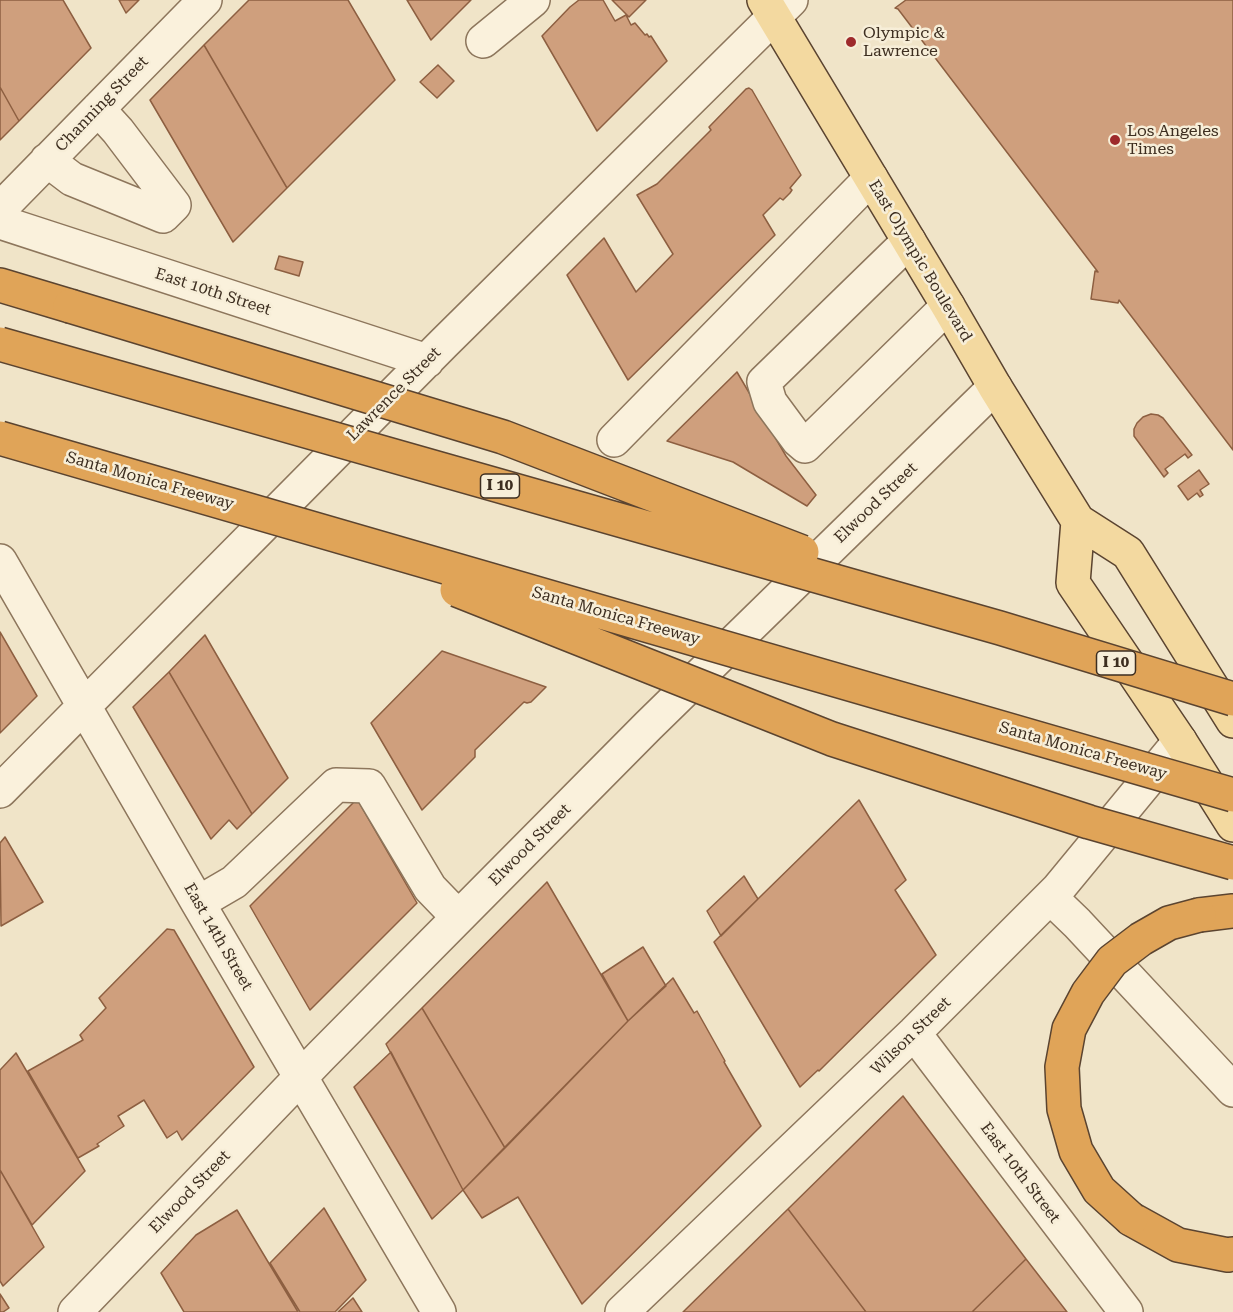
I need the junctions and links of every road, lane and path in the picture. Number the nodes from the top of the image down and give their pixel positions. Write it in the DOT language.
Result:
graph roads {
  1 [pos="205,0"];
  2 [pos="533,0"];
  3 [pos="776,5"];
  4 [pos="483,41"];
  5 [pos="98,109"];
  6 [pos="47,160"];
  7 [pos="871,178"];
  8 [pos="0,209"];
  9 [pos="0,222"];
  10 [pos="909,241"];
  11 [pos="0,285"];
  12 [pos="948,306"];
  13 [pos="0,344"];
  14 [pos="427,361"];
  15 [pos="994,387"];
  16 [pos="0,438"];
  17 [pos="614,440"];
  18 [pos="274,517"];
  19 [pos="1078,521"];
  20 [pos="0,561"];
  21 [pos="999,628"];
  22 [pos="1233,699"];
  23 [pos="84,707"];
  24 [pos="1233,722"];
  25 [pos="1180,741"];
  26 [pos="0,790"];
  27 [pos="1233,795"];
  28 [pos="1233,825"];
  29 [pos="1233,864"];
  30 [pos="1050,897"];
  31 [pos="198,903"];
  32 [pos="1233,911"];
  33 [pos="458,917"];
  34 [pos="914,1033"];
  35 [pos="300,1077"];
  36 [pos="1233,1090"];
  37 [pos="1233,1254"];
  38 [pos="628,1310"];
  39 [pos="75,1312"];
  40 [pos="439,1312"];
  41 [pos="1126,1312"];
  1 -- 5 [label="street, Channing Street"];
  2 -- 4 [label="street"];
  3 -- 7 [label="main road, East Olympic Boulevard"];
  3 -- 14 [label="street, Lawrence Street"];
  5 -- 6 [label="street, Channing Street"];
  5 -- 6 [label="street"];
  6 -- 8 [label="street, Channing Street"];
  7 -- 10 [label="main road, East Olympic Boulevard"];
  7 -- 17 [label="street"];
  9 -- 14 [label="street, East 10th Street"];
  10 -- 12 [label="main road, East Olympic Boulevard"];
  10 -- 12 [label="street"];
  11 -- 21 [label="highway, bridge"];
  12 -- 15 [label="main road, East Olympic Boulevard"];
  13 -- 21 [label="highway, I 10, bridge"];
  14 -- 23 [label="street, Lawrence Street"];
  15 -- 19 [label="main road, East Olympic Boulevard"];
  15 -- 33 [label="street, Elwood Street"];
  16 -- 18 [label="highway, Santa Monica Freeway, bridge"];
  18 -- 27 [label="highway, Santa Monica Freeway, bridge"];
  18 -- 29 [label="highway, bridge"];
  19 -- 24 [label="main road, East Olympic Boulevard"];
  19 -- 25 [label="main road"];
  20 -- 23 [label="street, East 14th Street"];
  21 -- 22 [label="highway, I 10, bridge"];
  23 -- 26 [label="street, Lawrence Street"];
  23 -- 31 [label="street, East 14th Street"];
  25 -- 28 [label="main road"];
  25 -- 30 [label="street, Wilson Street"];
  30 -- 34 [label="street, Wilson Street"];
  30 -- 36 [label="street"];
  31 -- 33 [label="street"];
  31 -- 35 [label="street, East 14th Street"];
  32 -- 37 [label="highway, bridge"];
  33 -- 35 [label="street, Elwood Street"];
  34 -- 38 [label="street, Wilson Street"];
  34 -- 41 [label="street, East 10th Street"];
  35 -- 39 [label="street, Elwood Street"];
  35 -- 40 [label="street, East 14th Street"];
}
